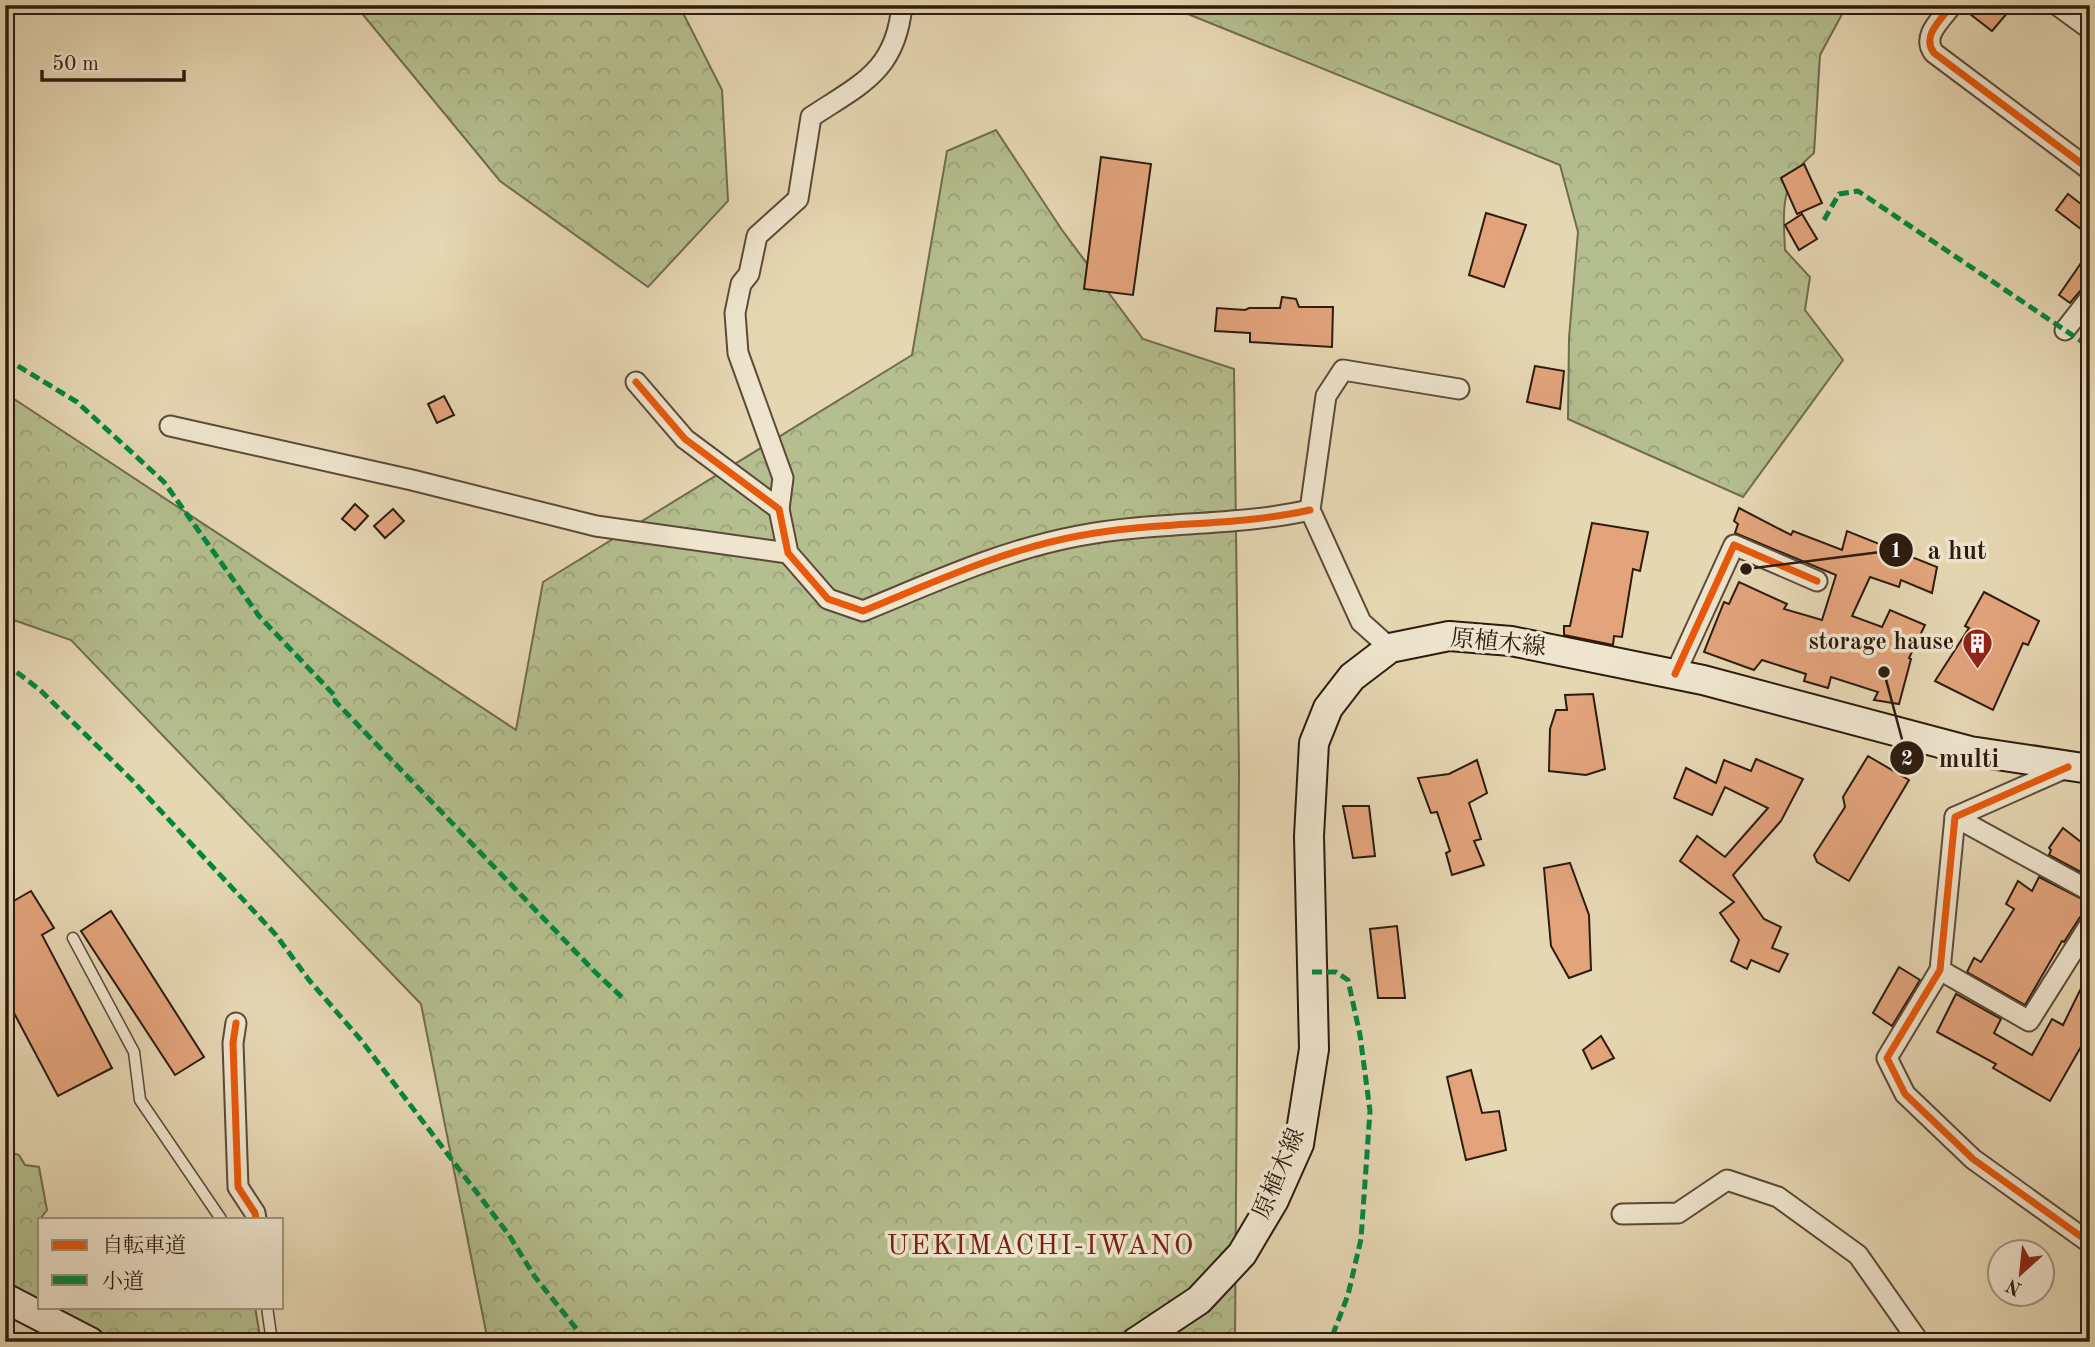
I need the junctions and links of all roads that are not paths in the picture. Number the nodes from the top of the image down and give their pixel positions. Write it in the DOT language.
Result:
graph roads {
  1 [pos="902,5"];
  2 [pos="1952,5"];
  3 [pos="2057,5"];
  4 [pos="2087,21"];
  5 [pos="2090,170"];
  6 [pos="2090,298"];
  7 [pos="2065,330"];
  8 [pos="636,382"];
  9 [pos="1459,389"];
  10 [pos="170,426"];
  11 [pos="779,509"];
  12 [pos="1310,510"];
  13 [pos="788,553"];
  14 [pos="1817,581"];
  15 [pos="1390,648"];
  16 [pos="1675,674"];
  17 [pos="2079,768"];
  18 [pos="1955,817"];
  19 [pos="2090,891"];
  20 [pos="2090,924"];
  21 [pos="73,938"];
  22 [pos="1940,970"];
  23 [pos="236,1024"];
  24 [pos="1622,1214"];
  25 [pos="220,1218"];
  26 [pos="256,1218"];
  27 [pos="2090,1243"];
  28 [pos="5,1298"];
  29 [pos="267,1308"];
  30 [pos="90,1342"];
  31 [pos="272,1342"];
  32 [pos="1136,1342"];
  33 [pos="1919,1342"];
  1 -- 11 [label="street"];
  2 -- 5 [label="street"];
  3 -- 4 [label="street"];
  6 -- 7 [label="street"];
  8 -- 11 [label="street"];
  9 -- 12 [label="street"];
  10 -- 13 [label="street"];
  11 -- 13 [label="street"];
  12 -- 13 [label="street"];
  12 -- 15 [label="street"];
  14 -- 16 [label="street"];
  15 -- 16 [label="main road, 原植木線"];
  15 -- 32 [label="main road, 原植木線"];
  16 -- 17 [label="main road, 原植木線"];
  17 -- 18 [label="street"];
  18 -- 19 [label="street"];
  18 -- 22 [label="street"];
  20 -- 22 [label="street"];
  21 -- 25 [label="lane"];
  22 -- 27 [label="street"];
  23 -- 26 [label="street"];
  24 -- 33 [label="street"];
  28 -- 30 [label="main road"];
  29 -- 31 [label="lane"];
}
